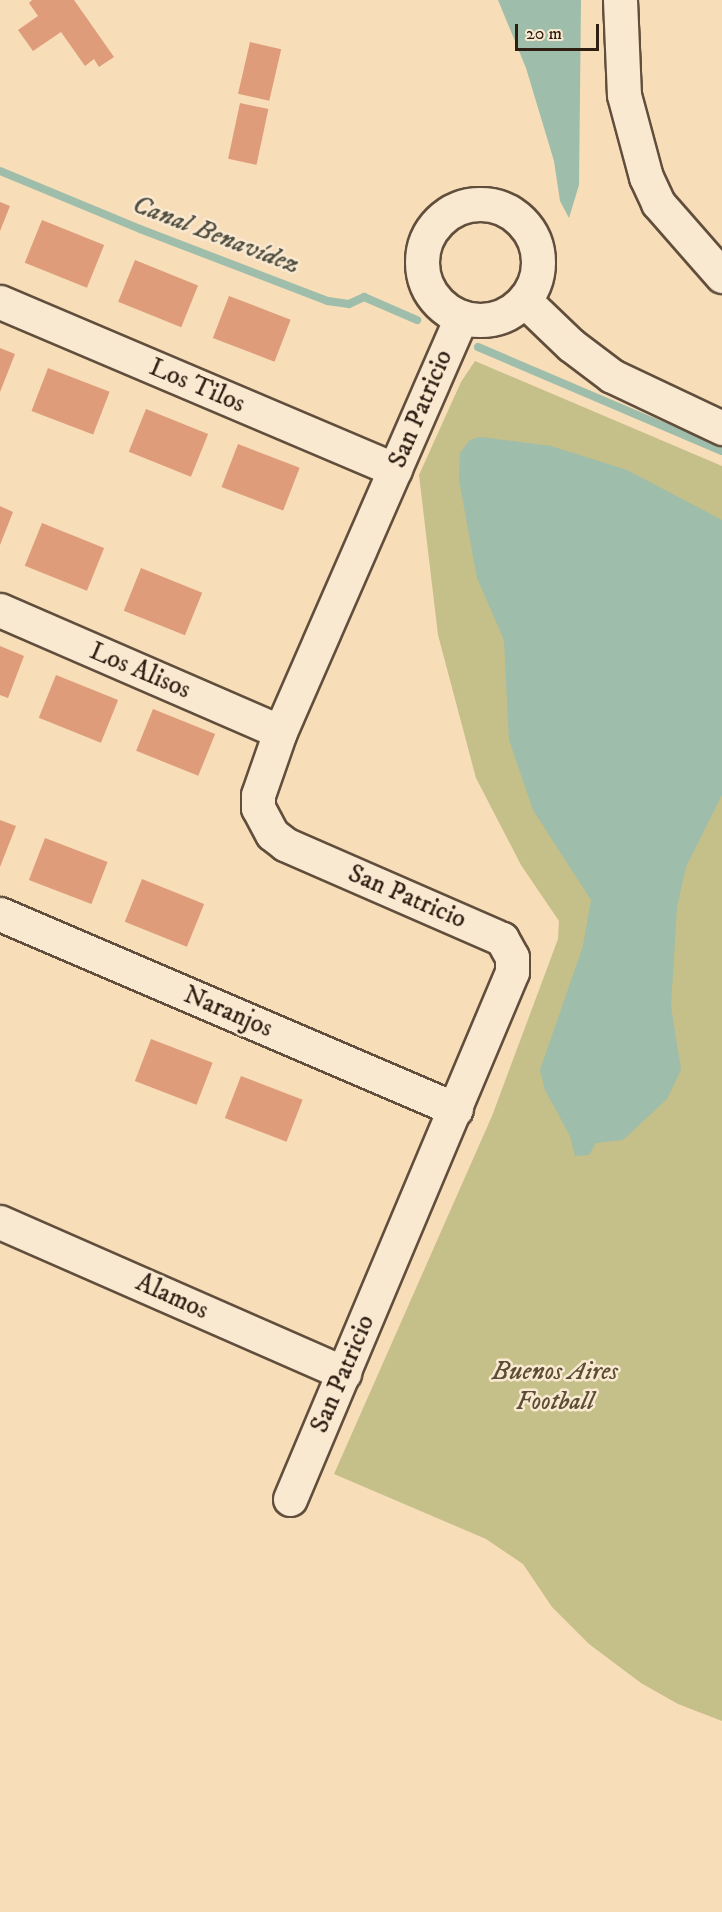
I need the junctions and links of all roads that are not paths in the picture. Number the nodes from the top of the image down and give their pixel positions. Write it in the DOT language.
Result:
graph roads {
  1 [pos="620,0"];
  2 [pos="722,276"];
  3 [pos="524,300"];
  4 [pos="0,302"];
  5 [pos="461,317"];
  6 [pos="722,428"];
  7 [pos="395,470"];
  8 [pos="0,610"];
  9 [pos="280,732"];
  10 [pos="0,914"];
  11 [pos="456,1109"];
  12 [pos="0,1222"];
  13 [pos="344,1373"];
  14 [pos="290,1499"];
  1 -- 2 [label="street"];
  3 -- 5 [label="street"];
  3 -- 5 [label="street"];
  3 -- 6 [label="street"];
  4 -- 7 [label="street, Los Tilos"];
  5 -- 7 [label="street, San Patricio"];
  7 -- 9 [label="street, San Patricio"];
  8 -- 9 [label="street, Los Alisos"];
  9 -- 11 [label="street, San Patricio"];
  10 -- 11 [label="street, Naranjos"];
  11 -- 13 [label="street, San Patricio"];
  12 -- 13 [label="street, Alamos"];
  13 -- 14 [label="street, San Patricio"];
}
